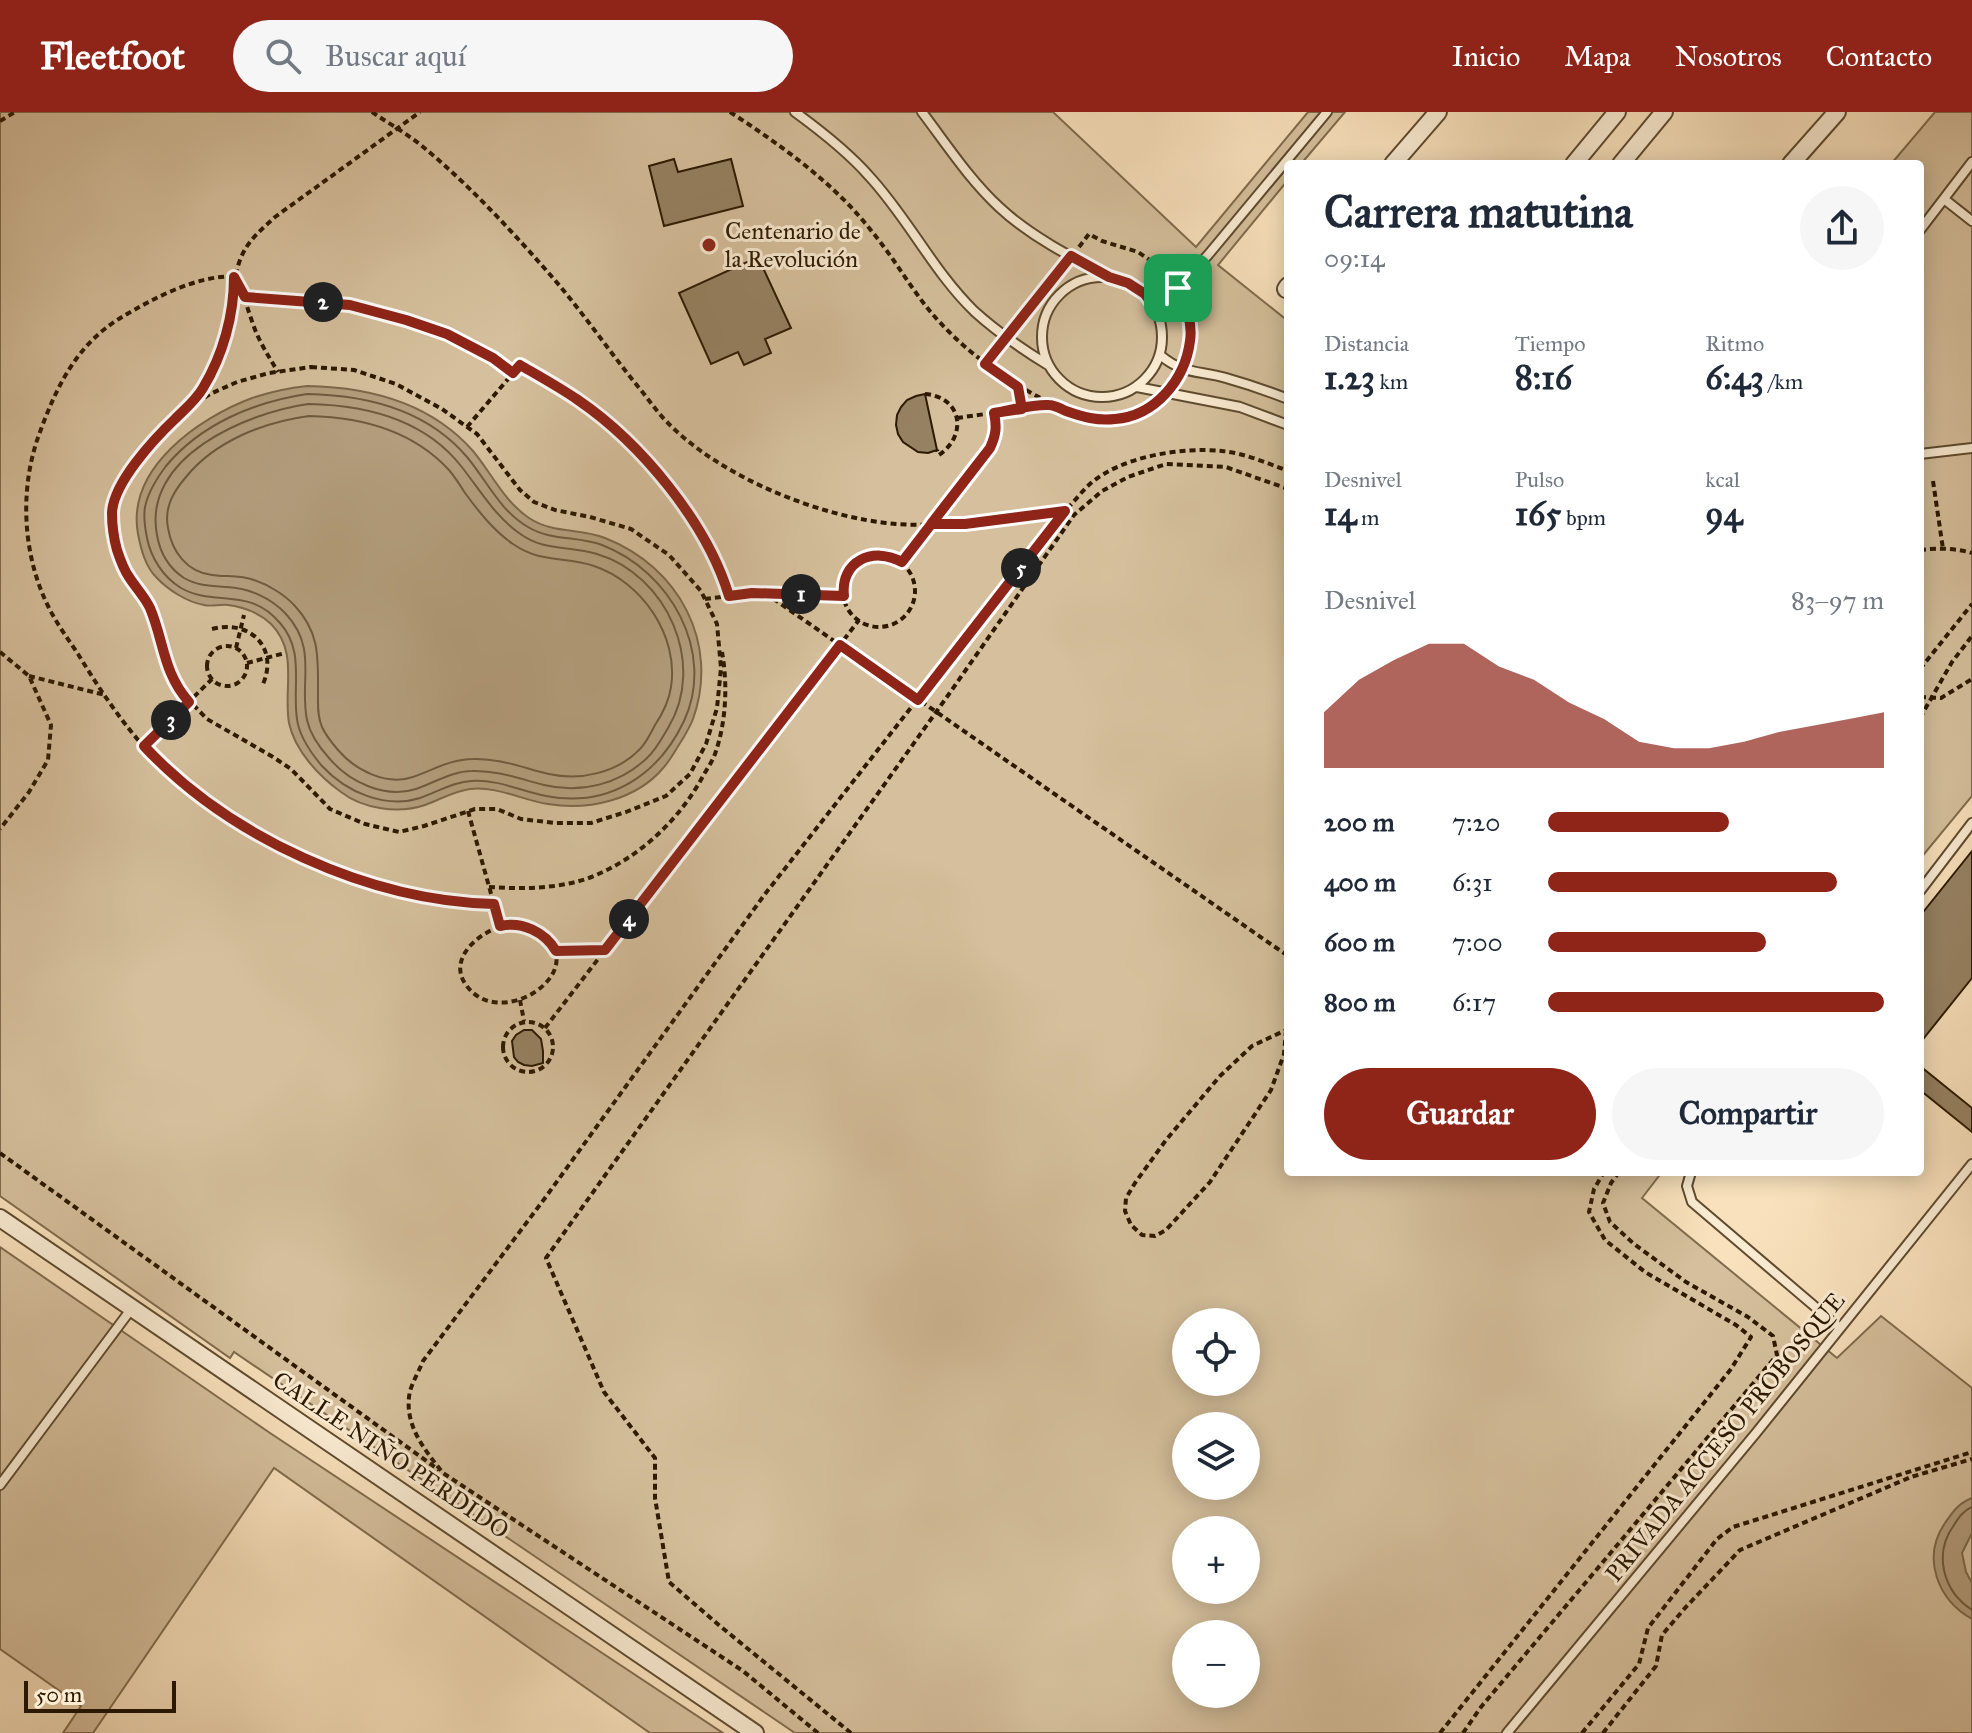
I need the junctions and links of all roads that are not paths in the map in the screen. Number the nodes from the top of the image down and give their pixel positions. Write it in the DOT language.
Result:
graph roads {
  1 [pos="795,112"];
  2 [pos="922,112"];
  3 [pos="1327,112"];
  4 [pos="1438,112"];
  5 [pos="1617,112"];
  6 [pos="1664,112"];
  7 [pos="1837,112"];
  8 [pos="1287,160"];
  9 [pos="1396,160"];
  10 [pos="1577,160"];
  11 [pos="1624,160"];
  12 [pos="1795,160"];
  13 [pos="1972,162"];
  14 [pos="1284,164"];
  15 [pos="1944,199"];
  16 [pos="1972,221"];
  17 [pos="1924,225"];
  18 [pos="1109,277"];
  19 [pos="1157,311"];
  20 [pos="1160,355"];
  21 [pos="1048,365"];
  22 [pos="1137,387"];
  23 [pos="1284,398"];
  24 [pos="1284,424"];
  25 [pos="1972,448"];
  26 [pos="1924,453"];
  27 [pos="1972,823"];
  28 [pos="1924,886"];
  29 [pos="1972,1164"];
  30 [pos="1690,1176"];
  31 [pos="0,1218"];
  32 [pos="132,1308"];
  33 [pos="1840,1328"];
  34 [pos="0,1485"];
  35 [pos="755,1733"];
  36 [pos="1507,1733"];
  1 -- 21 [label="lane"];
  2 -- 18 [label="lane"];
  3 -- 8 [label="lane"];
  4 -- 9 [label="street"];
  5 -- 10 [label="street"];
  6 -- 11 [label="street"];
  7 -- 12 [label="street"];
  13 -- 15 [label="lane"];
  14 -- 19 [label="lane"];
  15 -- 16 [label="lane"];
  15 -- 17 [label="lane"];
  18 -- 19 [label="lane"];
  18 -- 21 [label="lane"];
  19 -- 20 [label="lane"];
  20 -- 22 [label="lane"];
  20 -- 23 [label="lane"];
  21 -- 22 [label="lane"];
  22 -- 24 [label="lane"];
  25 -- 26 [label="lane"];
  27 -- 28 [label="lane"];
  29 -- 33 [label="lane, PRIVADA ACCESO PROBOSQUE"];
  30 -- 33 [label="lane"];
  31 -- 32 [label="street, CALLE NIÑO PERDIDO"];
  32 -- 34 [label="lane"];
  32 -- 35 [label="street, CALLE NIÑO PERDIDO"];
  33 -- 36 [label="lane, PRIVADA ACCESO PROBOSQUE"];
}
